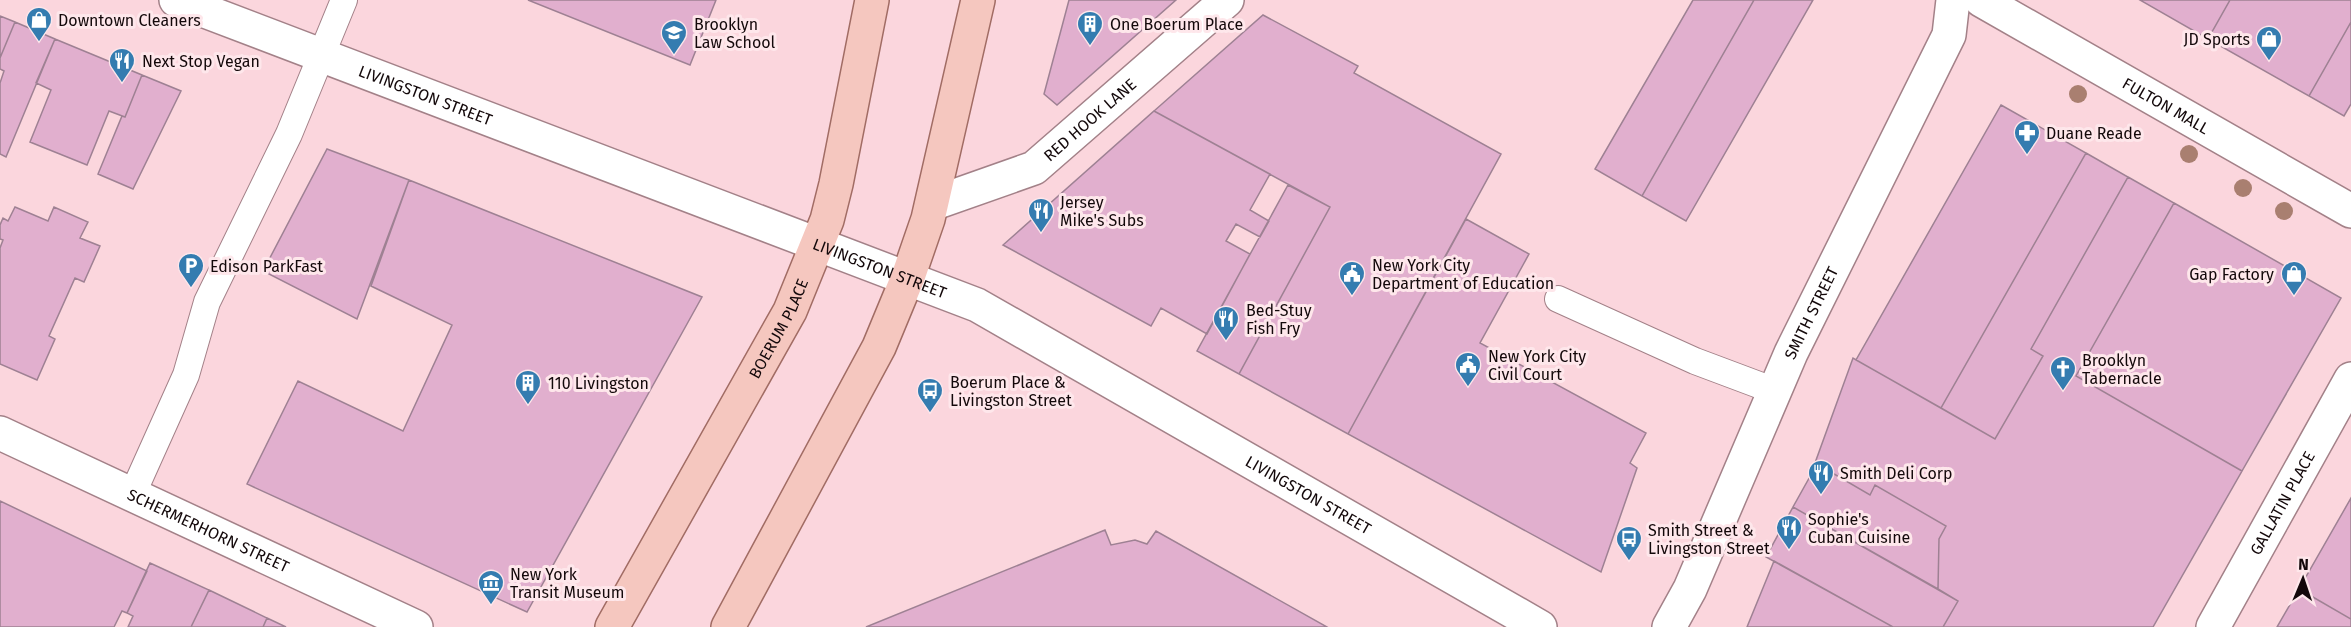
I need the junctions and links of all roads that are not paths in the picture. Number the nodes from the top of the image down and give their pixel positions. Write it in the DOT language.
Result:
graph roads {
  1 [pos="176,0"];
  2 [pos="344,0"];
  3 [pos="872,0"];
  4 [pos="978,0"];
  5 [pos="1227,0"];
  6 [pos="1953,0"];
  7 [pos="1981,0"];
  8 [pos="321,57"];
  9 [pos="932,204"];
  10 [pos="2351,211"];
  11 [pos="819,243"];
  12 [pos="908,277"];
  13 [pos="1558,299"];
  14 [pos="2351,379"];
  15 [pos="1775,391"];
  16 [pos="0,433"];
  17 [pos="133,493"];
  18 [pos="416,627"];
  19 [pos="612,627"];
  20 [pos="728,627"];
  21 [pos="1540,627"];
  22 [pos="1669,627"];
  23 [pos="2213,627"];
  1 -- 8 [label="street, LIVINGSTON STREET"];
  2 -- 8 [label="lane"];
  3 -- 11 [label="main road, BOERUM PLACE"];
  4 -- 9 [label="main road"];
  5 -- 9 [label="street, RED HOOK LANE"];
  6 -- 15 [label="street, SMITH STREET"];
  7 -- 10 [label="street, FULTON MALL"];
  8 -- 11 [label="street, LIVINGSTON STREET"];
  8 -- 17 [label="lane"];
  9 -- 12 [label="main road"];
  11 -- 12 [label="street, LIVINGSTON STREET"];
  11 -- 19 [label="main road, BOERUM PLACE"];
  12 -- 20 [label="main road"];
  12 -- 21 [label="street, LIVINGSTON STREET"];
  13 -- 15 [label="lane"];
  14 -- 23 [label="street, GALLATIN PLACE"];
  15 -- 22 [label="street, SMITH STREET"];
  16 -- 17 [label="street, SCHERMERHORN STREET"];
  17 -- 18 [label="street, SCHERMERHORN STREET"];
}
